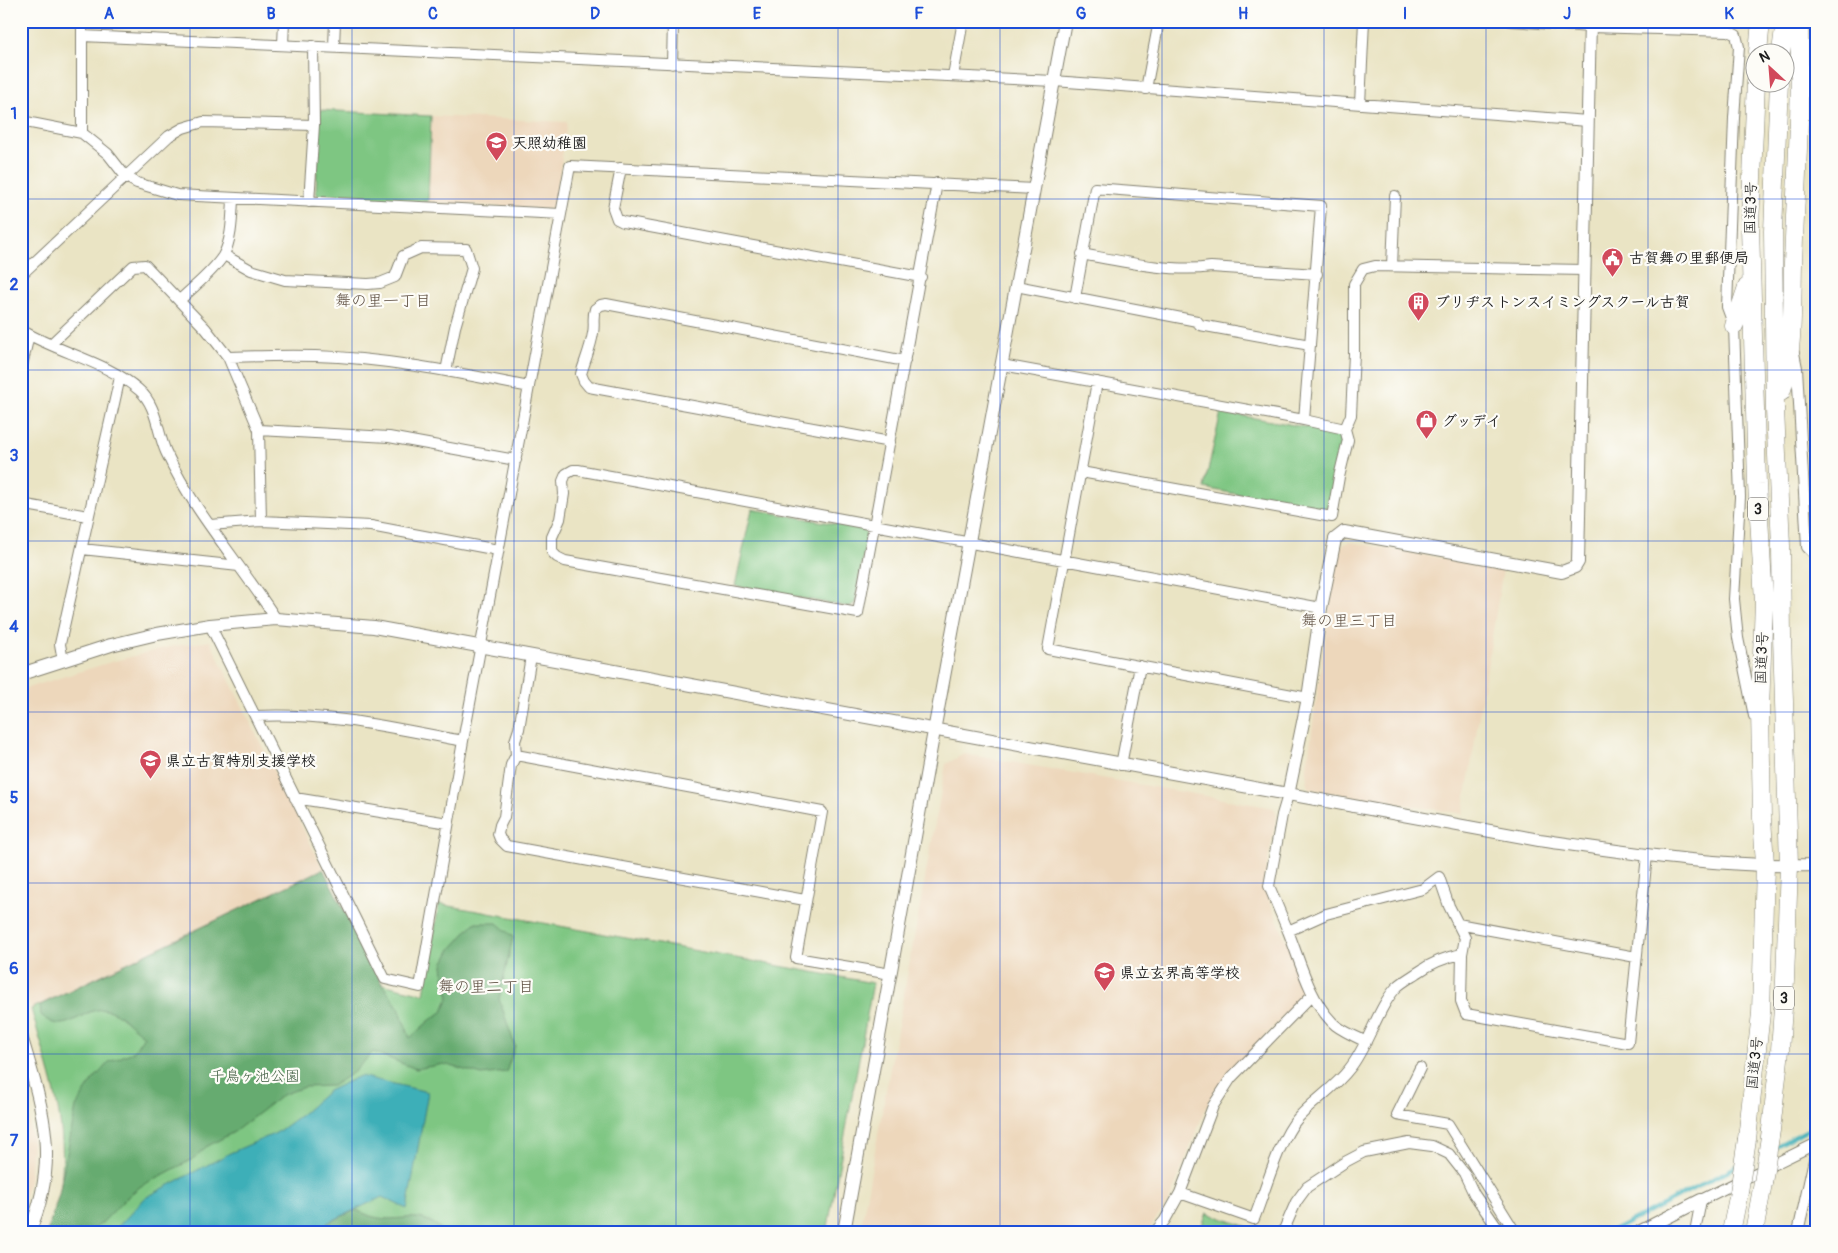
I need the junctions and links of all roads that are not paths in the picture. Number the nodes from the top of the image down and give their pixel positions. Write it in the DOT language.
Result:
graph roads {
  1 [pos="82,21"];
  2 [pos="284,21"];
  3 [pos="335,21"];
  4 [pos="674,21"];
  5 [pos="963,21"];
  6 [pos="1065,21"];
  7 [pos="1159,21"];
  8 [pos="1364,21"];
  9 [pos="1512,21"];
  10 [pos="1761,21"];
  11 [pos="1785,21"];
  12 [pos="1799,21"];
  13 [pos="1590,24"];
  14 [pos="82,36"];
  15 [pos="1759,42"];
  16 [pos="1782,42"];
  17 [pos="283,45"];
  18 [pos="313,46"];
  19 [pos="334,47"];
  20 [pos="672,64"];
  21 [pos="953,76"];
  22 [pos="1054,82"];
  23 [pos="1146,89"];
  24 [pos="1756,92"];
  25 [pos="1779,92"];
  26 [pos="1360,104"];
  27 [pos="21,120"];
  28 [pos="1588,121"];
  29 [pos="314,125"];
  30 [pos="82,133"];
  31 [pos="621,168"];
  32 [pos="126,177"];
  33 [pos="937,183"];
  34 [pos="1034,188"];
  35 [pos="1395,196"];
  36 [pos="233,198"];
  37 [pos="309,202"];
  38 [pos="561,214"];
  39 [pos="1082,254"];
  40 [pos="224,255"];
  41 [pos="1392,266"];
  42 [pos="1584,270"];
  43 [pos="1751,272"];
  44 [pos="1316,274"];
  45 [pos="21,275"];
  46 [pos="921,277"];
  47 [pos="1016,286"];
  48 [pos="1075,298"];
  49 [pos="179,301"];
  50 [pos="1734,326"];
  51 [pos="25,333"];
  52 [pos="1790,335"];
  53 [pos="51,344"];
  54 [pos="1310,345"];
  55 [pos="228,357"];
  56 [pos="905,361"];
  57 [pos="1002,365"];
  58 [pos="21,370"];
  59 [pos="446,371"];
  60 [pos="120,377"];
  61 [pos="1097,382"];
  62 [pos="529,387"];
  63 [pos="1775,409"];
  64 [pos="1304,420"];
  65 [pos="1345,429"];
  66 [pos="259,430"];
  67 [pos="890,442"];
  68 [pos="516,460"];
  69 [pos="1082,472"];
  70 [pos="21,504"];
  71 [pos="88,516"];
  72 [pos="261,521"];
  73 [pos="210,525"];
  74 [pos="875,526"];
  75 [pos="969,543"];
  76 [pos="82,549"];
  77 [pos="498,550"];
  78 [pos="1817,558"];
  79 [pos="1064,561"];
  80 [pos="239,566"];
  81 [pos="1321,608"];
  82 [pos="276,619"];
  83 [pos="210,625"];
  84 [pos="481,647"];
  85 [pos="531,656"];
  86 [pos="62,661"];
  87 [pos="1140,666"];
  88 [pos="21,674"];
  89 [pos="1308,698"];
  90 [pos="255,716"];
  91 [pos="934,731"];
  92 [pos="463,741"];
  93 [pos="1761,746"];
  94 [pos="516,755"];
  95 [pos="1121,765"];
  96 [pos="1288,795"];
  97 [pos="295,798"];
  98 [pos="448,823"];
  99 [pos="1647,855"];
  100 [pos="1765,864"];
  101 [pos="1789,865"];
  102 [pos="1817,865"];
  103 [pos="805,900"];
  104 [pos="1458,924"];
  105 [pos="1288,931"];
  106 [pos="1462,954"];
  107 [pos="1636,957"];
  108 [pos="891,974"];
  109 [pos="1313,994"];
  110 [pos="21,1036"];
  111 [pos="1366,1042"];
  112 [pos="1420,1068"];
  113 [pos="1817,1144"];
  114 [pos="1180,1193"];
  115 [pos="1701,1200"];
  116 [pos="29,1232"];
  117 [pos="844,1232"];
  118 [pos="1155,1232"];
  119 [pos="1284,1232"];
  120 [pos="1500,1232"];
  121 [pos="1515,1232"];
  122 [pos="1639,1232"];
  123 [pos="1695,1232"];
  124 [pos="1731,1232"];
  125 [pos="1754,1232"];
  126 [pos="1798,1232"];
  1 -- 14 [label="street"];
  2 -- 17 [label="street"];
  3 -- 19 [label="street"];
  4 -- 20 [label="street"];
  5 -- 21 [label="street"];
  6 -- 22 [label="street"];
  7 -- 23 [label="street"];
  8 -- 26 [label="street"];
  9 -- 13 [label="street"];
  10 -- 15 [label="highway"];
  11 -- 16 [label="highway"];
  12 -- 52 [label="highway"];
  13 -- 28 [label="street"];
  13 -- 50 [label="street"];
  14 -- 17 [label="street"];
  14 -- 30 [label="street"];
  17 -- 18 [label="street"];
  18 -- 19 [label="street"];
  18 -- 29 [label="street"];
  19 -- 20 [label="street"];
  20 -- 21 [label="street"];
  21 -- 22 [label="street"];
  22 -- 23 [label="street"];
  22 -- 34 [label="street"];
  23 -- 26 [label="street"];
  24 -- 43 [label="highway, 国道3号 / 3"];
  25 -- 63 [label="highway, 国道3号 / 3"];
  26 -- 28 [label="street"];
  27 -- 30 [label="street"];
  28 -- 42 [label="street"];
  29 -- 32 [label="street"];
  29 -- 37 [label="street"];
  30 -- 32 [label="street"];
  31 -- 33 [label="street"];
  31 -- 38 [label="street"];
  31 -- 46 [label="street"];
  32 -- 36 [label="street"];
  32 -- 45 [label="street"];
  33 -- 34 [label="street"];
  33 -- 46 [label="street"];
  34 -- 47 [label="street"];
  35 -- 41 [label="street"];
  36 -- 37 [label="street"];
  36 -- 40 [label="street"];
  37 -- 38 [label="street"];
  38 -- 62 [label="street"];
  39 -- 44 [label="street"];
  39 -- 44 [label="street"];
  39 -- 48 [label="street"];
  40 -- 49 [label="street"];
  40 -- 59 [label="street"];
  41 -- 42 [label="street"];
  41 -- 65 [label="street"];
  42 -- 81 [label="street"];
  43 -- 50 [label="highway"];
  43 -- 93 [label="highway, 国道3号 / 3"];
  44 -- 54 [label="street"];
  46 -- 56 [label="street"];
  47 -- 48 [label="street"];
  47 -- 57 [label="street"];
  48 -- 54 [label="street"];
  49 -- 53 [label="street"];
  49 -- 55 [label="street"];
  50 -- 93 [label="street"];
  51 -- 53 [label="street"];
  51 -- 58 [label="street"];
  52 -- 63 [label="highway"];
  52 -- 78 [label="street"];
  53 -- 60 [label="street"];
  54 -- 64 [label="street"];
  55 -- 59 [label="street"];
  55 -- 66 [label="street"];
  56 -- 67 [label="street"];
  56 -- 67 [label="street"];
  57 -- 61 [label="street"];
  57 -- 75 [label="street"];
  59 -- 62 [label="street"];
  60 -- 71 [label="street"];
  60 -- 73 [label="street"];
  61 -- 64 [label="street"];
  61 -- 69 [label="street"];
  62 -- 68 [label="street"];
  63 -- 101 [label="highway, 国道3号 / 3"];
  64 -- 65 [label="street"];
  65 -- 69 [label="street"];
  66 -- 68 [label="street"];
  66 -- 72 [label="street"];
  67 -- 74 [label="street"];
  68 -- 77 [label="street"];
  69 -- 79 [label="street"];
  70 -- 71 [label="street"];
  71 -- 76 [label="street"];
  72 -- 73 [label="street"];
  72 -- 77 [label="street"];
  73 -- 80 [label="street"];
  74 -- 74 [label="street"];
  74 -- 75 [label="street"];
  75 -- 79 [label="street"];
  75 -- 91 [label="street"];
  76 -- 80 [label="street"];
  76 -- 86 [label="street"];
  77 -- 84 [label="street"];
  79 -- 81 [label="street"];
  79 -- 87 [label="street"];
  80 -- 82 [label="street"];
  81 -- 89 [label="street"];
  82 -- 83 [label="street"];
  82 -- 84 [label="street"];
  83 -- 86 [label="street"];
  83 -- 90 [label="street"];
  84 -- 85 [label="street"];
  84 -- 92 [label="street"];
  85 -- 91 [label="street"];
  85 -- 94 [label="street"];
  86 -- 88 [label="street"];
  87 -- 89 [label="street"];
  87 -- 95 [label="street"];
  89 -- 96 [label="street"];
  90 -- 92 [label="street"];
  90 -- 97 [label="street"];
  91 -- 95 [label="street"];
  91 -- 108 [label="street"];
  92 -- 98 [label="street"];
  93 -- 100 [label="highway, 国道3号 / 3"];
  94 -- 103 [label="street"];
  94 -- 103 [label="street"];
  95 -- 96 [label="street"];
  96 -- 99 [label="street"];
  96 -- 105 [label="street"];
  97 -- 98 [label="street"];
  97 -- 98 [label="street"];
  99 -- 100 [label="street"];
  99 -- 107 [label="street"];
  100 -- 101 [label="street"];
  100 -- 124 [label="highway, 国道3号 / 3, bridge"];
  101 -- 102 [label="street"];
  101 -- 125 [label="highway, 国道3号 / 3, bridge"];
  103 -- 108 [label="street"];
  104 -- 105 [label="street"];
  104 -- 106 [label="street"];
  104 -- 107 [label="street"];
  105 -- 109 [label="street"];
  106 -- 107 [label="street"];
  106 -- 111 [label="street"];
  108 -- 117 [label="street"];
  109 -- 111 [label="street"];
  109 -- 114 [label="street"];
  110 -- 116 [label="street"];
  111 -- 114 [label="street"];
  112 -- 121 [label="street"];
  113 -- 115 [label="street"];
  113 -- 126 [label="street"];
  114 -- 118 [label="street"];
  115 -- 122 [label="street"];
  115 -- 123 [label="street"];
  119 -- 120 [label="street"];
}
